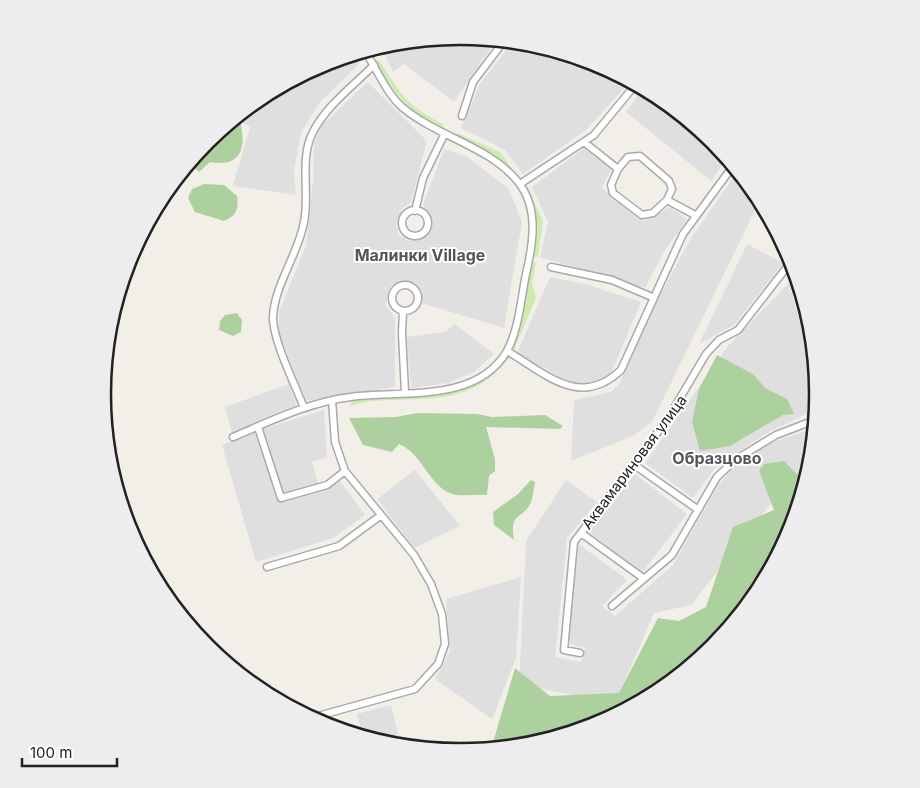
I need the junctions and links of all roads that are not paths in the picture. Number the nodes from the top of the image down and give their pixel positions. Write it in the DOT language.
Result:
graph roads {
  1 [pos="499,47"];
  2 [pos="369,57"];
  3 [pos="374,65"];
  4 [pos="631,90"];
  5 [pos="462,116"];
  6 [pos="444,135"];
  7 [pos="584,142"];
  8 [pos="618,169"];
  9 [pos="729,172"];
  10 [pos="520,184"];
  11 [pos="667,200"];
  12 [pos="415,211"];
  13 [pos="695,215"];
  14 [pos="551,267"];
  15 [pos="786,270"];
  16 [pos="652,297"];
  17 [pos="403,311"];
  18 [pos="507,351"];
  19 [pos="405,392"];
  20 [pos="332,400"];
  21 [pos="304,408"];
  22 [pos="807,423"];
  23 [pos="258,427"];
  24 [pos="233,437"];
  25 [pos="633,464"];
  26 [pos="345,471"];
  27 [pos="697,509"];
  28 [pos="380,516"];
  29 [pos="581,533"];
  30 [pos="267,568"];
  31 [pos="643,578"];
  32 [pos="612,606"];
  33 [pos="580,653"];
  34 [pos="323,715"];
  1 -- 5 [label="street"];
  2 -- 3 [label="street"];
  3 -- 6 [label="street"];
  3 -- 21 [label="street"];
  4 -- 7 [label="street"];
  6 -- 10 [label="street"];
  6 -- 12 [label="street"];
  7 -- 8 [label="street"];
  7 -- 10 [label="street"];
  8 -- 11 [label="street"];
  8 -- 11 [label="street"];
  9 -- 13 [label="street"];
  10 -- 18 [label="street"];
  11 -- 13 [label="street"];
  12 -- 12 [label="street"];
  13 -- 16 [label="street"];
  14 -- 16 [label="street"];
  15 -- 25 [label="street, Аквамариновая улица"];
  16 -- 18 [label="street"];
  17 -- 17 [label="street"];
  17 -- 19 [label="street"];
  18 -- 19 [label="street"];
  19 -- 20 [label="street"];
  20 -- 21 [label="street"];
  20 -- 26 [label="street"];
  21 -- 23 [label="street"];
  22 -- 27 [label="street"];
  23 -- 24 [label="street"];
  23 -- 26 [label="street"];
  25 -- 27 [label="street"];
  25 -- 29 [label="street, Аквамариновая улица"];
  26 -- 28 [label="street"];
  27 -- 31 [label="street"];
  28 -- 30 [label="street"];
  28 -- 34 [label="street"];
  29 -- 31 [label="street"];
  29 -- 33 [label="street, Аквамариновая улица"];
  31 -- 32 [label="street"];
}
